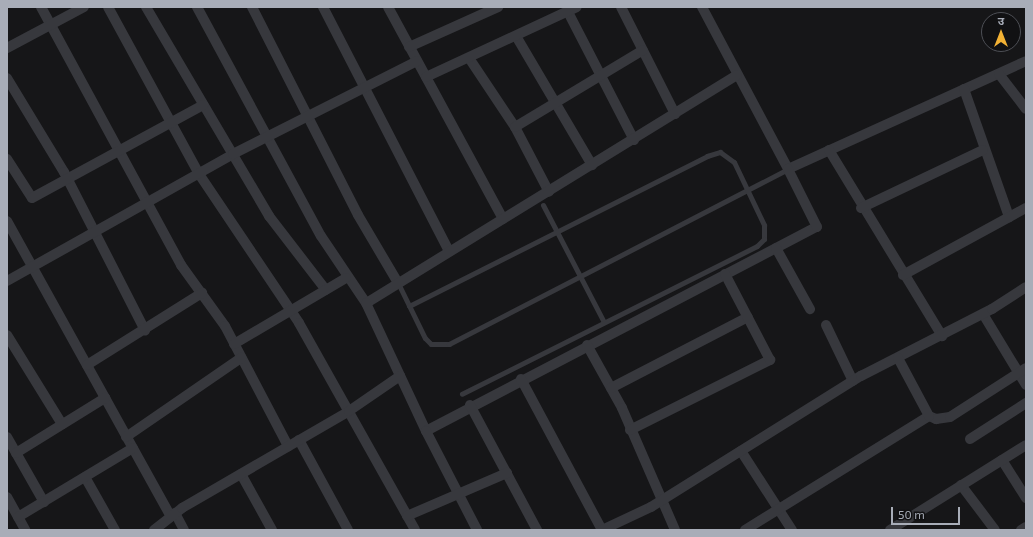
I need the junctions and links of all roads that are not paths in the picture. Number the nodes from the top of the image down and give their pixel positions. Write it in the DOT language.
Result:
graph roads {
  1 [pos="41,7"];
  2 [pos="84,7"];
  3 [pos="108,7"];
  4 [pos="146,7"];
  5 [pos="197,7"];
  6 [pos="252,7"];
  7 [pos="323,7"];
  8 [pos="388,7"];
  9 [pos="498,7"];
  10 [pos="577,7"];
  11 [pos="621,7"];
  12 [pos="702,7"];
  13 [pos="483,10"];
  14 [pos="568,12"];
  15 [pos="52,24"];
  16 [pos="516,36"];
  17 [pos="409,47"];
  18 [pos="7,48"];
  19 [pos="643,50"];
  20 [pos="469,58"];
  21 [pos="417,60"];
  22 [pos="1026,61"];
  23 [pos="602,74"];
  24 [pos="999,74"];
  25 [pos="737,75"];
  26 [pos="426,77"];
  27 [pos="7,78"];
  28 [pos="364,86"];
  29 [pos="964,89"];
  30 [pos="554,103"];
  31 [pos="203,105"];
  32 [pos="1026,109"];
  33 [pos="675,114"];
  34 [pos="309,115"];
  35 [pos="170,122"];
  36 [pos="515,127"];
  37 [pos="268,136"];
  38 [pos="634,140"];
  39 [pos="829,150"];
  40 [pos="983,150"];
  41 [pos="118,151"];
  42 [pos="233,154"];
  43 [pos="7,159"];
  44 [pos="592,165"];
  45 [pos="788,169"];
  46 [pos="199,174"];
  47 [pos="67,178"];
  48 [pos="747,191"];
  49 [pos="549,192"];
  50 [pos="147,203"];
  51 [pos="544,205"];
  52 [pos="861,208"];
  53 [pos="1026,208"];
  54 [pos="1009,217"];
  55 [pos="503,219"];
  56 [pos="7,221"];
  57 [pos="556,230"];
  58 [pos="93,232"];
  59 [pos="776,248"];
  60 [pos="449,251"];
  61 [pos="32,266"];
  62 [pos="726,274"];
  63 [pos="903,275"];
  64 [pos="579,277"];
  65 [pos="346,278"];
  66 [pos="7,280"];
  67 [pos="398,283"];
  68 [pos="1026,287"];
  69 [pos="326,290"];
  70 [pos="202,293"];
  71 [pos="366,303"];
  72 [pos="409,306"];
  73 [pos="810,309"];
  74 [pos="291,312"];
  75 [pos="983,314"];
  76 [pos="748,317"];
  77 [pos="604,322"];
  78 [pos="826,325"];
  79 [pos="145,330"];
  80 [pos="7,335"];
  81 [pos="942,336"];
  82 [pos="234,344"];
  83 [pos="587,345"];
  84 [pos="241,358"];
  85 [pos="898,358"];
  86 [pos="87,365"];
  87 [pos="1023,370"];
  88 [pos="400,376"];
  89 [pos="521,379"];
  90 [pos="853,381"];
  91 [pos="1026,385"];
  92 [pos="611,388"];
  93 [pos="462,394"];
  94 [pos="105,398"];
  95 [pos="1026,403"];
  96 [pos="470,405"];
  97 [pos="349,411"];
  98 [pos="930,416"];
  99 [pos="62,424"];
  100 [pos="630,430"];
  101 [pos="426,431"];
  102 [pos="7,437"];
  103 [pos="126,437"];
  104 [pos="970,439"];
  105 [pos="299,440"];
  106 [pos="1026,445"];
  107 [pos="288,446"];
  108 [pos="133,448"];
  109 [pos="741,451"];
  110 [pos="16,453"];
  111 [pos="1002,460"];
  112 [pos="507,473"];
  113 [pos="240,474"];
  114 [pos="85,477"];
  115 [pos="961,485"];
  116 [pos="459,494"];
  117 [pos="7,498"];
  118 [pos="1026,498"];
  119 [pos="662,499"];
  120 [pos="44,502"];
  121 [pos="779,509"];
  122 [pos="173,515"];
  123 [pos="407,516"];
  124 [pos="18,517"];
  125 [pos="1026,527"];
  126 [pos="25,530"];
  127 [pos="116,530"];
  128 [pos="154,530"];
  129 [pos="184,530"];
  130 [pos="272,530"];
  131 [pos="348,530"];
  132 [pos="415,530"];
  133 [pos="477,530"];
  134 [pos="537,530"];
  135 [pos="602,530"];
  136 [pos="675,530"];
  137 [pos="745,530"];
  138 [pos="792,530"];
  139 [pos="890,530"];
  140 [pos="995,530"];
  141 [pos="1021,530"];
  1 -- 15 [label="street"];
  2 -- 15 [label="street"];
  3 -- 35 [label="street"];
  4 -- 31 [label="street"];
  5 -- 37 [label="street"];
  6 -- 34 [label="street"];
  7 -- 28 [label="street"];
  8 -- 17 [label="street"];
  9 -- 13 [label="street"];
  10 -- 14 [label="street"];
  11 -- 19 [label="street"];
  12 -- 25 [label="street"];
  13 -- 17 [label="street"];
  14 -- 16 [label="street"];
  14 -- 23 [label="street"];
  15 -- 18 [label="street"];
  15 -- 41 [label="street"];
  16 -- 20 [label="street"];
  16 -- 30 [label="street"];
  17 -- 21 [label="street"];
  19 -- 23 [label="street"];
  19 -- 33 [label="street"];
  20 -- 26 [label="street"];
  20 -- 36 [label="street"];
  21 -- 26 [label="street"];
  21 -- 28 [label="street"];
  22 -- 24 [label="street"];
  23 -- 30 [label="street"];
  23 -- 38 [label="street"];
  24 -- 29 [label="street"];
  24 -- 32 [label="street"];
  25 -- 33 [label="street"];
  25 -- 45 [label="street"];
  26 -- 55 [label="street"];
  27 -- 47 [label="street"];
  28 -- 34 [label="street"];
  28 -- 60 [label="street"];
  29 -- 39 [label="street"];
  29 -- 40 [label="street"];
  30 -- 36 [label="street"];
  30 -- 44 [label="street"];
  31 -- 35 [label="street"];
  31 -- 42 [label="street"];
  33 -- 38 [label="street"];
  34 -- 37 [label="street"];
  34 -- 67 [label="street"];
  35 -- 41 [label="street"];
  35 -- 46 [label="street"];
  36 -- 49 [label="street"];
  37 -- 42 [label="street"];
  37 -- 65 [label="street"];
  38 -- 44 [label="street"];
  39 -- 45 [label="street"];
  39 -- 52 [label="street"];
  40 -- 52 [label="street"];
  40 -- 54 [label="street"];
  41 -- 47 [label="street"];
  41 -- 50 [label="street"];
  42 -- 46 [label="street"];
  42 -- 69 [label="street"];
  43 -- 47 [label="street"];
  44 -- 49 [label="street"];
  45 -- 48 [label="lane"];
  45 -- 59 [label="street"];
  46 -- 50 [label="street"];
  46 -- 74 [label="street"];
  47 -- 58 [label="street"];
  48 -- 57 [label="lane"];
  48 -- 64 [label="lane"];
  48 -- 77 [label="lane"];
  49 -- 55 [label="street"];
  50 -- 58 [label="street"];
  50 -- 70 [label="street"];
  51 -- 57 [label="lane"];
  52 -- 63 [label="street"];
  53 -- 54 [label="street"];
  54 -- 63 [label="street"];
  55 -- 60 [label="street"];
  56 -- 61 [label="street"];
  57 -- 64 [label="lane"];
  57 -- 72 [label="lane"];
  58 -- 61 [label="street"];
  58 -- 79 [label="street"];
  59 -- 62 [label="street"];
  59 -- 73 [label="street"];
  60 -- 67 [label="street"];
  61 -- 66 [label="street"];
  61 -- 86 [label="street"];
  62 -- 76 [label="street"];
  62 -- 83 [label="street"];
  63 -- 81 [label="street"];
  64 -- 72 [label="lane"];
  64 -- 77 [label="lane"];
  65 -- 69 [label="street"];
  65 -- 71 [label="street"];
  67 -- 71 [label="street"];
  67 -- 72 [label="lane"];
  68 -- 75 [label="street"];
  69 -- 74 [label="street"];
  70 -- 79 [label="street"];
  70 -- 82 [label="street"];
  71 -- 88 [label="street"];
  74 -- 82 [label="street"];
  74 -- 97 [label="street"];
  75 -- 81 [label="street"];
  75 -- 87 [label="street"];
  76 -- 92 [label="street"];
  76 -- 100 [label="street"];
  77 -- 93 [label="lane"];
  78 -- 90 [label="street"];
  79 -- 86 [label="street"];
  80 -- 99 [label="street"];
  81 -- 85 [label="street"];
  82 -- 84 [label="street"];
  83 -- 89 [label="street"];
  83 -- 92 [label="street"];
  84 -- 103 [label="street"];
  84 -- 107 [label="street"];
  85 -- 90 [label="street"];
  85 -- 98 [label="street"];
  86 -- 94 [label="street"];
  87 -- 91 [label="street"];
  87 -- 98 [label="street"];
  88 -- 97 [label="street"];
  88 -- 101 [label="street"];
  89 -- 96 [label="street"];
  89 -- 135 [label="street"];
  90 -- 109 [label="street"];
  92 -- 100 [label="street"];
  94 -- 99 [label="street"];
  94 -- 103 [label="street"];
  95 -- 104 [label="street"];
  96 -- 101 [label="street"];
  96 -- 112 [label="street"];
  97 -- 105 [label="street"];
  97 -- 123 [label="street"];
  98 -- 121 [label="street"];
  99 -- 110 [label="street"];
  100 -- 119 [label="street"];
  101 -- 116 [label="street"];
  102 -- 110 [label="street"];
  103 -- 108 [label="street"];
  105 -- 107 [label="street"];
  105 -- 131 [label="street"];
  106 -- 111 [label="street"];
  107 -- 113 [label="street"];
  108 -- 114 [label="street"];
  108 -- 122 [label="street"];
  109 -- 119 [label="street"];
  109 -- 121 [label="street"];
  110 -- 120 [label="street"];
  111 -- 115 [label="street"];
  111 -- 118 [label="street"];
  112 -- 116 [label="street"];
  112 -- 134 [label="street"];
  113 -- 122 [label="street"];
  113 -- 130 [label="street"];
  114 -- 120 [label="street"];
  114 -- 127 [label="street"];
  115 -- 139 [label="street"];
  115 -- 140 [label="street"];
  116 -- 123 [label="street"];
  116 -- 133 [label="street"];
  117 -- 124 [label="street"];
  119 -- 135 [label="street"];
  119 -- 136 [label="street"];
  120 -- 124 [label="street"];
  121 -- 137 [label="street"];
  121 -- 138 [label="street"];
  122 -- 128 [label="street"];
  122 -- 129 [label="street"];
  123 -- 132 [label="street"];
  124 -- 126 [label="street"];
  125 -- 141 [label="street"];
}
